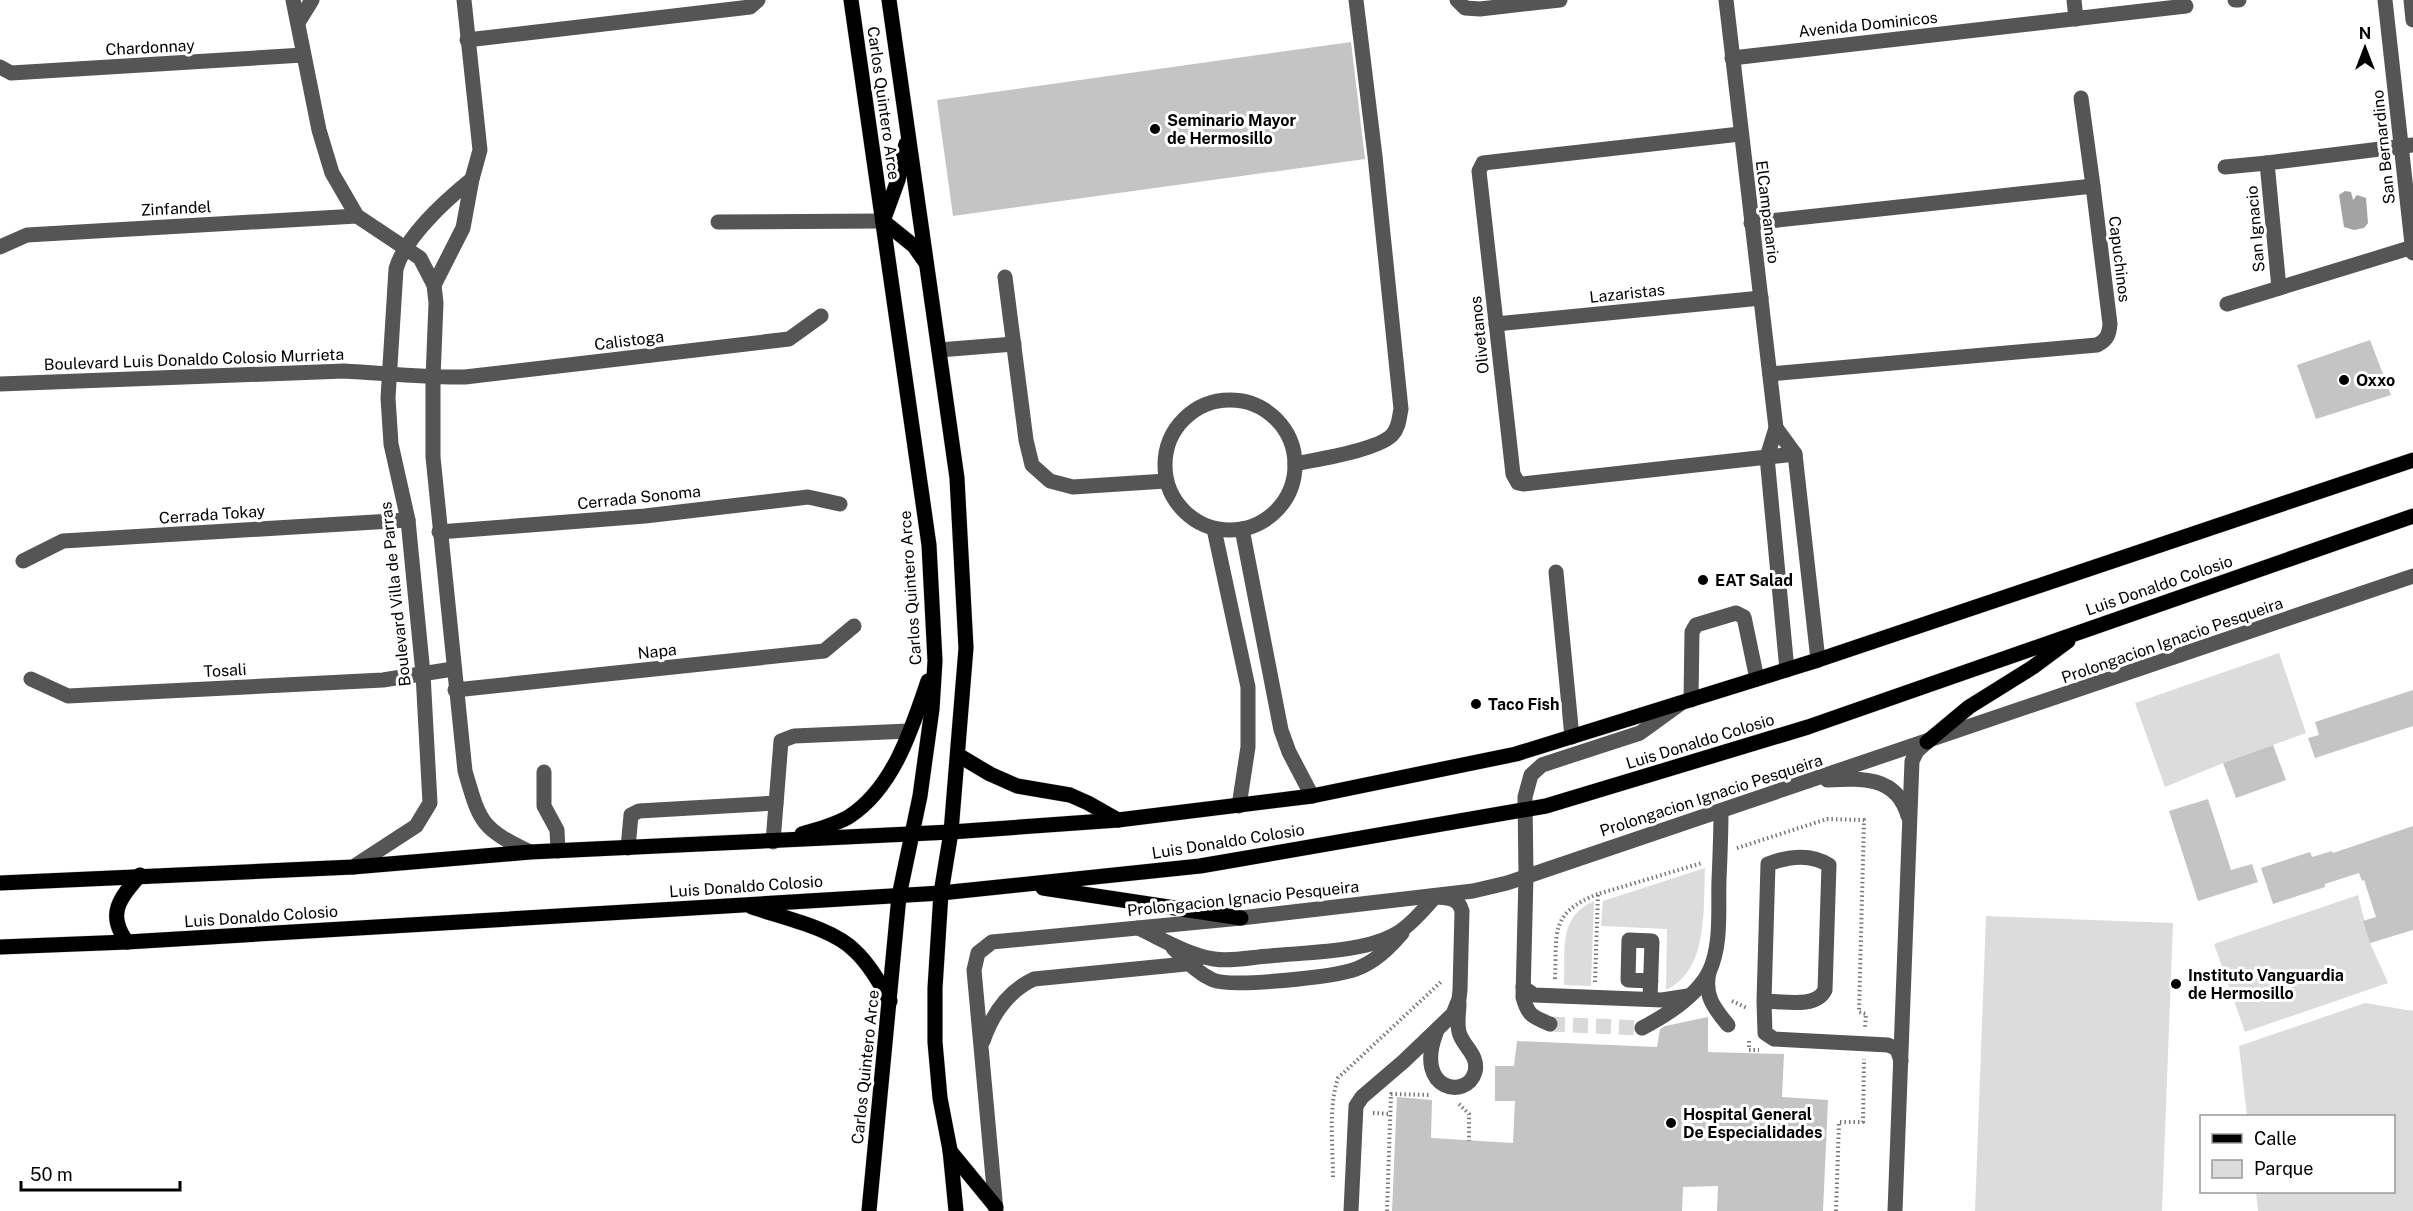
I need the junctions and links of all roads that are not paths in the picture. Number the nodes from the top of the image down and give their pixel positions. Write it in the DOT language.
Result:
graph roads {
  1 [pos="293,0"];
  2 [pos="312,0"];
  3 [pos="464,0"];
  4 [pos="851,0"];
  5 [pos="889,0"];
  6 [pos="1356,0"];
  7 [pos="1457,0"];
  8 [pos="1560,0"];
  9 [pos="1726,0"];
  10 [pos="2074,0"];
  11 [pos="2385,0"];
  12 [pos="2411,0"];
  13 [pos="754,4"];
  14 [pos="2186,6"];
  15 [pos="2076,19"];
  16 [pos="2413,20"];
  17 [pos="298,21"];
  18 [pos="467,40"];
  19 [pos="303,55"];
  20 [pos="1732,58"];
  21 [pos="0,67"];
  22 [pos="2080,98"];
  23 [pos="909,131"];
  24 [pos="1740,134"];
  25 [pos="2407,146"];
  26 [pos="2267,163"];
  27 [pos="2224,167"];
  28 [pos="472,179"];
  29 [pos="2093,186"];
  30 [pos="357,216"];
  31 [pos="883,221"];
  32 [pos="718,222"];
  33 [pos="1751,223"];
  34 [pos="0,247"];
  35 [pos="2413,247"];
  36 [pos="406,248"];
  37 [pos="2413,253"];
  38 [pos="927,265"];
  39 [pos="1005,277"];
  40 [pos="434,285"];
  41 [pos="2278,288"];
  42 [pos="1761,298"];
  43 [pos="2227,304"];
  44 [pos="821,316"];
  45 [pos="1496,324"];
  46 [pos="1014,344"];
  47 [pos="939,350"];
  48 [pos="390,373"];
  49 [pos="1770,374"];
  50 [pos="433,378"];
  51 [pos="0,384"];
  52 [pos="1776,428"];
  53 [pos="1795,454"];
  54 [pos="1767,458"];
  55 [pos="2413,460"];
  56 [pos="1295,464"];
  57 [pos="1166,481"];
  58 [pos="840,504"];
  59 [pos="2413,516"];
  60 [pos="408,520"];
  61 [pos="1214,529"];
  62 [pos="1242,529"];
  63 [pos="440,532"];
  64 [pos="24,561"];
  65 [pos="1556,572"];
  66 [pos="2413,576"];
  67 [pos="854,626"];
  68 [pos="2079,632"];
  69 [pos="1818,660"];
  70 [pos="935,661"];
  71 [pos="453,669"];
  72 [pos="1787,670"];
  73 [pos="423,674"];
  74 [pos="31,679"];
  75 [pos="1757,679"];
  76 [pos="1273,684"];
  77 [pos="1248,687"];
  78 [pos="456,690"];
  79 [pos="1687,701"];
  80 [pos="909,731"];
  81 [pos="1572,737"];
  82 [pos="1927,742"];
  83 [pos="958,756"];
  84 [pos="544,772"];
  85 [pos="1809,782"];
  86 [pos="1311,796"];
  87 [pos="776,803"];
  88 [pos="1239,806"];
  89 [pos="1524,810"];
  90 [pos="1721,811"];
  91 [pos="1118,820"];
  92 [pos="1910,823"];
  93 [pos="912,832"];
  94 [pos="951,832"];
  95 [pos="776,842"];
  96 [pos="628,848"];
  97 [pos="558,851"];
  98 [pos="530,852"];
  99 [pos="353,867"];
  100 [pos="140,875"];
  101 [pos="1526,876"];
  102 [pos="0,883"];
  103 [pos="1016,884"];
  104 [pos="941,893"];
  105 [pos="899,896"];
  106 [pos="1435,897"];
  107 [pos="744,904"];
  108 [pos="1241,918"];
  109 [pos="1413,920"];
  110 [pos="1135,927"];
  111 [pos="1165,940"];
  112 [pos="127,942"];
  113 [pos="0,947"];
  114 [pos="1215,959"];
  115 [pos="1190,964"];
  116 [pos="1709,971"];
  117 [pos="1651,981"];
  118 [pos="1523,987"];
  119 [pos="1690,995"];
  120 [pos="1459,999"];
  121 [pos="1650,999"];
  122 [pos="890,1001"];
  123 [pos="1764,1001"];
  124 [pos="1551,1024"];
  125 [pos="1728,1025"];
  126 [pos="1642,1028"];
  127 [pos="1903,1032"];
  128 [pos="1431,1037"];
  129 [pos="1463,1040"];
  130 [pos="982,1044"];
  131 [pos="1888,1045"];
  132 [pos="1901,1060"];
  133 [pos="950,1150"];
  134 [pos="996,1209"];
  135 [pos="869,1211"];
  136 [pos="956,1211"];
  137 [pos="1351,1211"];
  138 [pos="1895,1211"];
  1 -- 17 [label="street"];
  2 -- 17 [label="street"];
  3 -- 18 [label="street"];
  4 -- 31 [label="main road, Carlos Quintero Arce"];
  5 -- 23 [label="main road, Carlos Quintero Arce"];
  6 -- 56 [label="street"];
  7 -- 8 [label="street"];
  9 -- 20 [label="street, ElCampanario"];
  10 -- 15 [label="street"];
  11 -- 25 [label="street, San Bernardino"];
  12 -- 16 [label="street"];
  13 -- 18 [label="street"];
  14 -- 15 [label="street, Avenida Dominicos"];
  15 -- 20 [label="street, Avenida Dominicos"];
  17 -- 19 [label="street"];
  18 -- 28 [label="street"];
  19 -- 21 [label="street, Chardonnay"];
  19 -- 30 [label="street"];
  20 -- 24 [label="street, ElCampanario"];
  22 -- 29 [label="street"];
  23 -- 31 [label="main road"];
  23 -- 38 [label="main road, Carlos Quintero Arce"];
  24 -- 33 [label="street, ElCampanario"];
  24 -- 45 [label="street, Olivetanos"];
  25 -- 26 [label="street, San Ignacio"];
  25 -- 35 [label="street, San Bernardino"];
  26 -- 27 [label="street"];
  26 -- 41 [label="street, San Ignacio"];
  28 -- 36 [label="street, Boulevard Villa de Parras"];
  28 -- 40 [label="street"];
  29 -- 33 [label="street"];
  29 -- 49 [label="street, Capuchinos"];
  30 -- 34 [label="street, Zinfandel"];
  30 -- 36 [label="street"];
  31 -- 32 [label="street"];
  31 -- 38 [label="main road"];
  31 -- 70 [label="main road, Carlos Quintero Arce"];
  33 -- 42 [label="street, ElCampanario"];
  35 -- 37 [label="street, San Bernardino"];
  35 -- 41 [label="street, San Ignacio"];
  36 -- 40 [label="street"];
  36 -- 48 [label="street, Boulevard Villa de Parras"];
  38 -- 47 [label="main road, Carlos Quintero Arce"];
  39 -- 46 [label="street"];
  40 -- 50 [label="street"];
  41 -- 43 [label="street"];
  42 -- 45 [label="street, Lazaristas"];
  42 -- 49 [label="street, ElCampanario"];
  44 -- 50 [label="street, Calistoga"];
  45 -- 54 [label="street, Olivetanos"];
  46 -- 47 [label="street"];
  46 -- 57 [label="street"];
  47 -- 83 [label="main road, Carlos Quintero Arce"];
  48 -- 50 [label="street, Calistoga"];
  48 -- 51 [label="street, Boulevard Luis Donaldo Colosio Murrieta"];
  48 -- 60 [label="street, Boulevard Villa de Parras"];
  49 -- 52 [label="street, ElCampanario"];
  50 -- 63 [label="street"];
  52 -- 53 [label="street, ElCampanario"];
  52 -- 54 [label="street, ElCampanario"];
  53 -- 54 [label="street, Olivetanos"];
  53 -- 69 [label="street, ElCampanario"];
  54 -- 72 [label="street, ElCampanario"];
  55 -- 69 [label="main road, Luis Donaldo Colosio"];
  56 -- 57 [label="street"];
  56 -- 62 [label="street"];
  57 -- 61 [label="street"];
  58 -- 63 [label="street, Cerrada Sonoma"];
  59 -- 68 [label="main road, Luis Donaldo Colosio"];
  60 -- 64 [label="street, Cerrada Tokay"];
  60 -- 73 [label="street, Boulevard Villa de Parras"];
  61 -- 62 [label="street"];
  61 -- 77 [label="street"];
  62 -- 76 [label="street"];
  63 -- 71 [label="street"];
  65 -- 81 [label="street"];
  66 -- 82 [label="street, Prolongacion Ignacio Pesqueira"];
  67 -- 78 [label="street, Napa"];
  68 -- 82 [label="main road"];
  68 -- 89 [label="main road, Luis Donaldo Colosio"];
  69 -- 72 [label="main road, Luis Donaldo Colosio"];
  70 -- 80 [label="main road"];
  70 -- 93 [label="main road, Carlos Quintero Arce"];
  71 -- 73 [label="street, Tosali"];
  71 -- 78 [label="street"];
  72 -- 75 [label="main road, Luis Donaldo Colosio"];
  73 -- 74 [label="street, Tosali"];
  73 -- 99 [label="street, Boulevard Villa de Parras"];
  75 -- 79 [label="main road, Luis Donaldo Colosio"];
  75 -- 79 [label="street"];
  76 -- 77 [label="street"];
  76 -- 86 [label="street"];
  77 -- 88 [label="street"];
  78 -- 98 [label="street"];
  79 -- 81 [label="main road, Luis Donaldo Colosio"];
  79 -- 89 [label="street"];
  80 -- 87 [label="street"];
  80 -- 95 [label="main road"];
  81 -- 86 [label="main road, Luis Donaldo Colosio"];
  82 -- 85 [label="street, Prolongacion Ignacio Pesqueira"];
  82 -- 92 [label="street"];
  83 -- 91 [label="main road"];
  83 -- 94 [label="main road, Carlos Quintero Arce"];
  84 -- 97 [label="street"];
  85 -- 90 [label="street, Prolongacion Ignacio Pesqueira"];
  85 -- 92 [label="street"];
  86 -- 88 [label="main road, Luis Donaldo Colosio"];
  87 -- 95 [label="street"];
  87 -- 96 [label="street"];
  88 -- 91 [label="main road, Luis Donaldo Colosio"];
  89 -- 101 [label="street"];
  89 -- 103 [label="main road, Luis Donaldo Colosio"];
  90 -- 101 [label="street, Prolongacion Ignacio Pesqueira"];
  90 -- 116 [label="street"];
  91 -- 94 [label="main road, Luis Donaldo Colosio"];
  92 -- 127 [label="street"];
  93 -- 94 [label="main road, Luis Donaldo Colosio"];
  93 -- 95 [label="main road, Luis Donaldo Colosio"];
  93 -- 105 [label="main road, Carlos Quintero Arce"];
  94 -- 104 [label="main road, Carlos Quintero Arce"];
  95 -- 96 [label="main road, Luis Donaldo Colosio"];
  96 -- 97 [label="main road, Luis Donaldo Colosio"];
  97 -- 98 [label="main road, Luis Donaldo Colosio"];
  98 -- 99 [label="main road, Luis Donaldo Colosio"];
  99 -- 100 [label="main road, Luis Donaldo Colosio"];
  100 -- 102 [label="main road, Luis Donaldo Colosio"];
  100 -- 112 [label="main road"];
  101 -- 106 [label="street, Prolongacion Ignacio Pesqueira"];
  101 -- 118 [label="street"];
  103 -- 104 [label="main road, Luis Donaldo Colosio"];
  103 -- 108 [label="main road"];
  104 -- 105 [label="main road, Luis Donaldo Colosio"];
  104 -- 133 [label="main road, Carlos Quintero Arce"];
  105 -- 107 [label="main road, Luis Donaldo Colosio"];
  105 -- 122 [label="main road, Carlos Quintero Arce"];
  106 -- 108 [label="street, Prolongacion Ignacio Pesqueira"];
  106 -- 109 [label="street"];
  106 -- 120 [label="street"];
  107 -- 112 [label="main road, Luis Donaldo Colosio"];
  107 -- 122 [label="main road"];
  108 -- 110 [label="street, Prolongacion Ignacio Pesqueira"];
  109 -- 114 [label="street"];
  109 -- 115 [label="street"];
  110 -- 111 [label="street"];
  110 -- 130 [label="street, Prolongacion Ignacio Pesqueira"];
  111 -- 114 [label="street"];
  111 -- 115 [label="street"];
  112 -- 113 [label="main road, Luis Donaldo Colosio"];
  114 -- 115 [label="street"];
  115 -- 130 [label="street"];
  116 -- 119 [label="street"];
  116 -- 125 [label="street"];
  117 -- 121 [label="street"];
  118 -- 121 [label="street"];
  118 -- 124 [label="street"];
  119 -- 121 [label="street"];
  119 -- 126 [label="street"];
  120 -- 128 [label="street"];
  120 -- 129 [label="street"];
  122 -- 135 [label="main road, Carlos Quintero Arce"];
  123 -- 123 [label="street"];
  123 -- 131 [label="street"];
  127 -- 131 [label="street"];
  127 -- 132 [label="street"];
  128 -- 129 [label="street"];
  128 -- 129 [label="street"];
  128 -- 137 [label="street"];
  130 -- 134 [label="street"];
  131 -- 132 [label="street"];
  132 -- 138 [label="street"];
  133 -- 134 [label="main road"];
  133 -- 136 [label="main road, Carlos Quintero Arce"];
}
